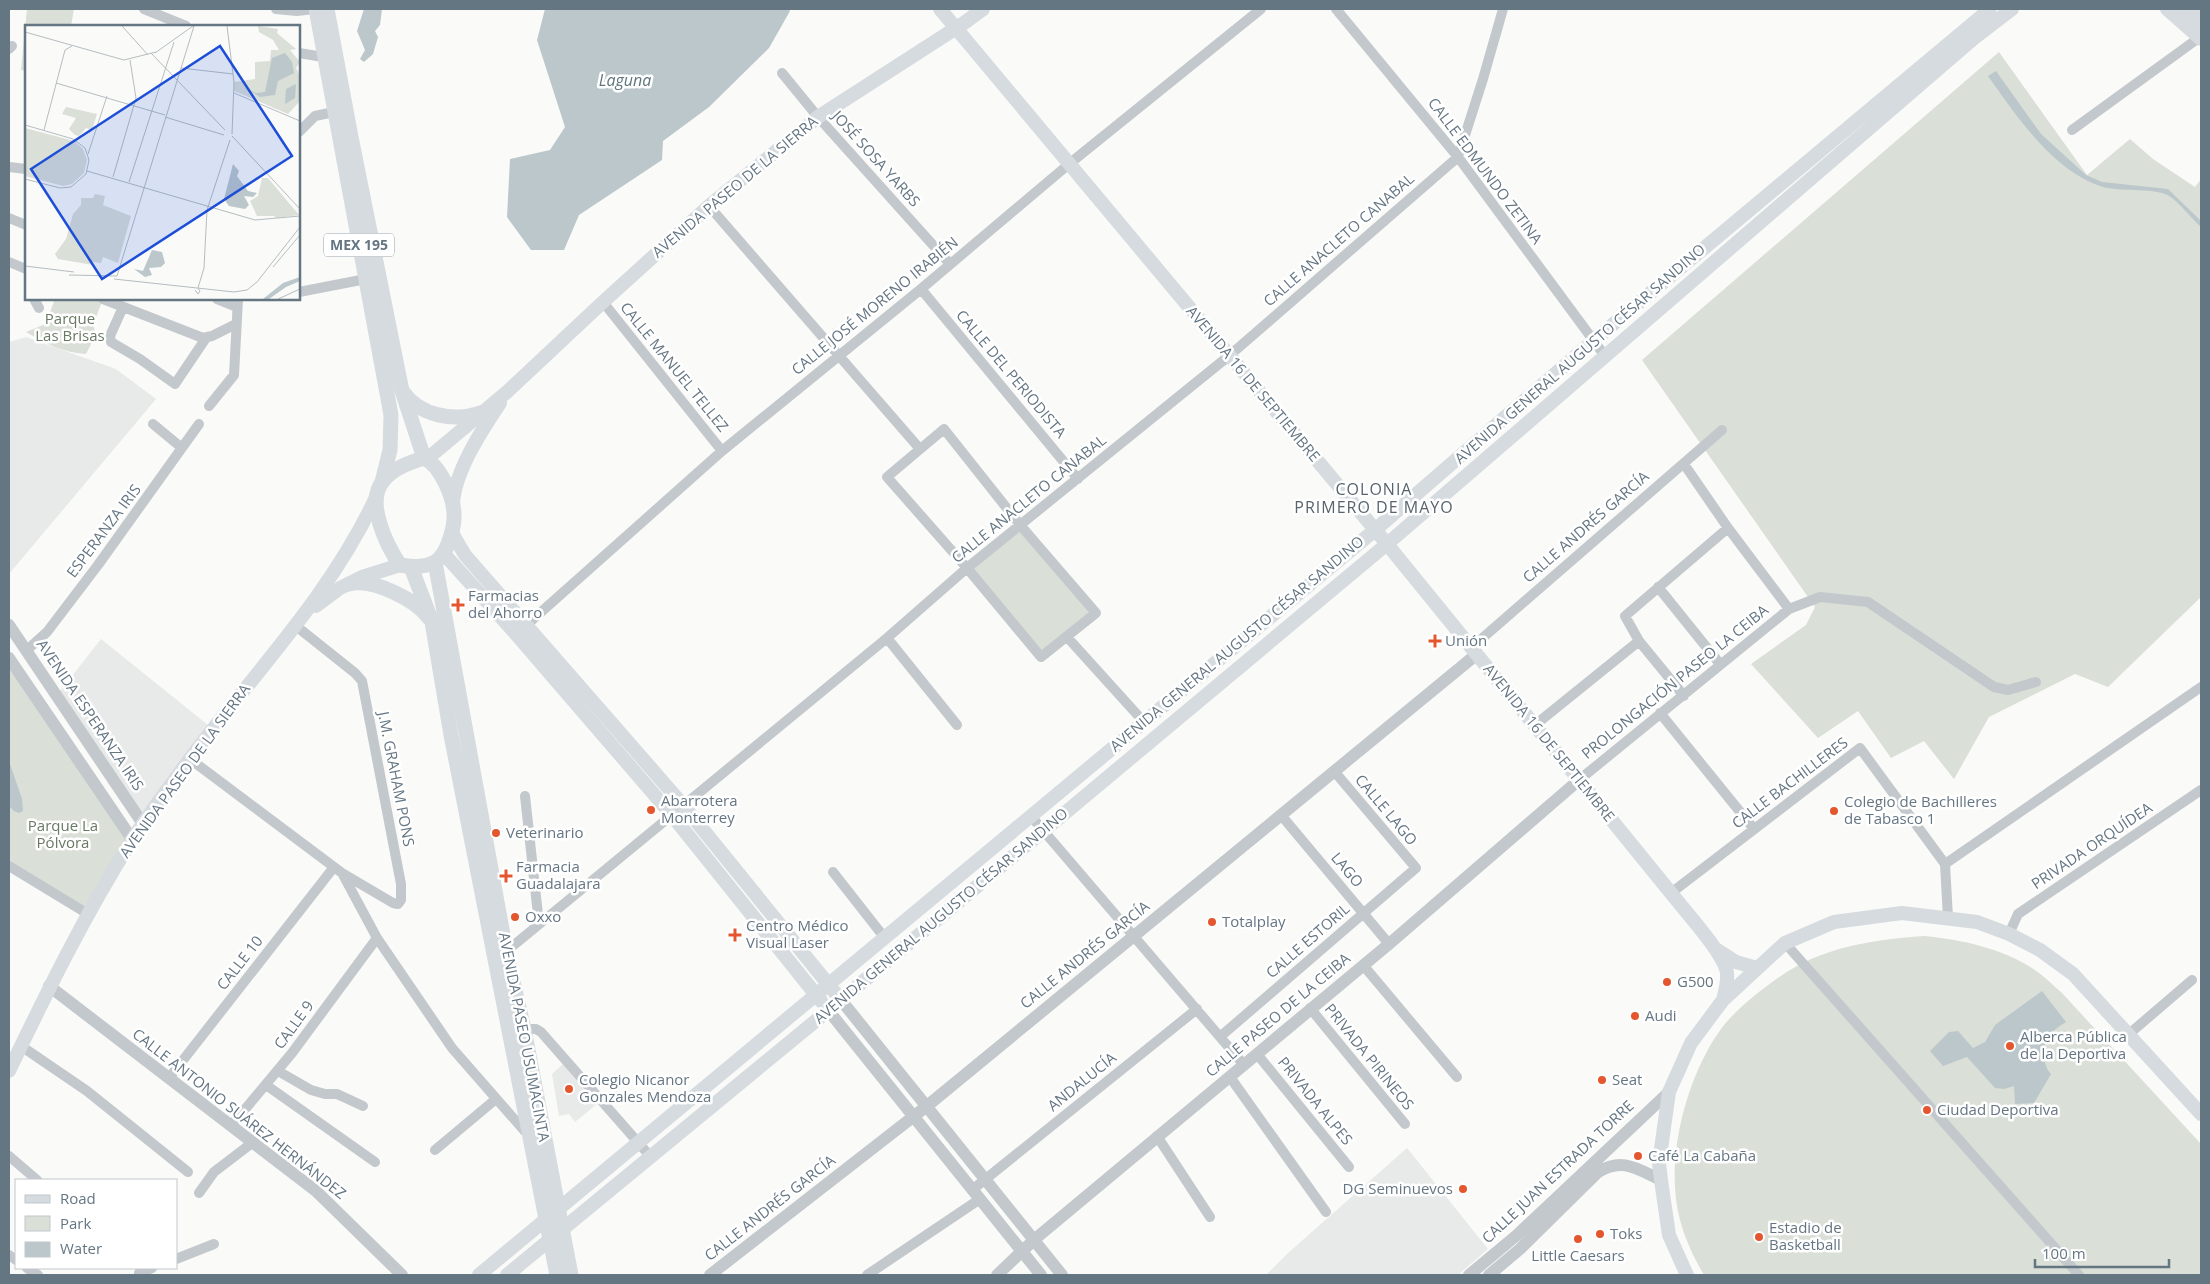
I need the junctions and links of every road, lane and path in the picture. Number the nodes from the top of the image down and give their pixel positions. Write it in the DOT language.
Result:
graph roads {
  1 [pos="144,9"];
  2 [pos="276,9"];
  3 [pos="315,9"];
  4 [pos="327,9"];
  5 [pos="940,9"];
  6 [pos="983,9"];
  7 [pos="1261,9"];
  8 [pos="1336,9"];
  9 [pos="1503,9"];
  10 [pos="1990,9"];
  11 [pos="2012,9"];
  12 [pos="2167,9"];
  13 [pos="2181,9"];
  14 [pos="2195,9"];
  15 [pos="2201,14"];
  16 [pos="168,23"];
  17 [pos="956,28"];
  18 [pos="2201,34"];
  19 [pos="300,53"];
  20 [pos="323,57"];
  21 [pos="782,72"];
  22 [pos="334,112"];
  23 [pos="818,117"];
  24 [pos="2072,130"];
  25 [pos="300,131"];
  26 [pos="1458,156"];
  27 [pos="1069,164"];
  28 [pos="9,167"];
  29 [pos="25,169"];
  30 [pos="709,206"];
  31 [pos="9,218"];
  32 [pos="25,225"];
  33 [pos="9,262"];
  34 [pos="950,264"];
  35 [pos="25,269"];
  36 [pos="366,279"];
  37 [pos="921,289"];
  38 [pos="300,292"];
  39 [pos="106,300"];
  40 [pos="222,300"];
  41 [pos="603,302"];
  42 [pos="238,303"];
  43 [pos="123,307"];
  44 [pos="236,324"];
  45 [pos="206,338"];
  46 [pos="1593,341"];
  47 [pos="839,355"];
  48 [pos="1230,355"];
  49 [pos="1605,356"];
  50 [pos="402,391"];
  51 [pos="508,391"];
  52 [pos="209,406"];
  53 [pos="480,413"];
  54 [pos="153,424"];
  55 [pos="199,424"];
  56 [pos="1722,430"];
  57 [pos="182,448"];
  58 [pos="920,449"];
  59 [pos="722,451"];
  60 [pos="426,458"];
  61 [pos="1684,464"];
  62 [pos="1078,479"];
  63 [pos="379,489"];
  64 [pos="453,505"];
  65 [pos="1021,526"];
  66 [pos="1728,528"];
  67 [pos="1375,530"];
  68 [pos="452,532"];
  69 [pos="1387,544"];
  70 [pos="439,558"];
  71 [pos="406,566"];
  72 [pos="967,568"];
  73 [pos="349,584"];
  74 [pos="1658,587"];
  75 [pos="1789,609"];
  76 [pos="305,614"];
  77 [pos="527,624"];
  78 [pos="9,625"];
  79 [pos="433,625"];
  80 [pos="296,626"];
  81 [pos="516,634"];
  82 [pos="1067,637"];
  83 [pos="886,638"];
  84 [pos="1639,641"];
  85 [pos="27,650"];
  86 [pos="1474,651"];
  87 [pos="9,658"];
  88 [pos="1720,664"];
  89 [pos="2036,682"];
  90 [pos="2201,687"];
  91 [pos="1684,696"];
  92 [pos="1660,713"];
  93 [pos="1143,721"];
  94 [pos="957,725"];
  95 [pos="1535,725"];
  96 [pos="190,759"];
  97 [pos="1334,771"];
  98 [pos="1579,780"];
  99 [pos="2201,790"];
  100 [pos="526,796"];
  101 [pos="683,805"];
  102 [pos="671,814"];
  103 [pos="1030,815"];
  104 [pos="1281,815"];
  105 [pos="144,824"];
  106 [pos="1754,829"];
  107 [pos="1043,830"];
  108 [pos="132,839"];
  109 [pos="1945,864"];
  110 [pos="9,866"];
  111 [pos="1416,868"];
  112 [pos="338,870"];
  113 [pos="833,872"];
  114 [pos="1671,893"];
  115 [pos="1364,913"];
  116 [pos="88,914"];
  117 [pos="1948,918"];
  118 [pos="539,924"];
  119 [pos="2009,934"];
  120 [pos="1134,936"];
  121 [pos="884,937"];
  122 [pos="377,938"];
  123 [pos="1785,943"];
  124 [pos="1389,944"];
  125 [pos="1714,947"];
  126 [pos="501,955"];
  127 [pos="1363,964"];
  128 [pos="1757,968"];
  129 [pos="2192,980"];
  130 [pos="828,984"];
  131 [pos="49,986"];
  132 [pos="815,994"];
  133 [pos="841,1000"];
  134 [pos="1723,1000"];
  135 [pos="1310,1008"];
  136 [pos="1198,1009"];
  137 [pos="828,1010"];
  138 [pos="524,1029"];
  139 [pos="2129,1034"];
  140 [pos="1221,1036"];
  141 [pos="21,1046"];
  142 [pos="1257,1054"];
  143 [pos="1244,1065"];
  144 [pos="9,1071"];
  145 [pos="278,1071"];
  146 [pos="1230,1077"];
  147 [pos="1457,1077"];
  148 [pos="169,1078"];
  149 [pos="266,1085"];
  150 [pos="1669,1092"];
  151 [pos="496,1099"];
  152 [pos="363,1106"];
  153 [pos="927,1106"];
  154 [pos="2201,1114"];
  155 [pos="914,1116"];
  156 [pos="1405,1124"];
  157 [pos="231,1126"];
  158 [pos="1157,1136"];
  159 [pos="530,1138"];
  160 [pos="252,1143"];
  161 [pos="639,1143"];
  162 [pos="435,1150"];
  163 [pos="9,1156"];
  164 [pos="650,1156"];
  165 [pos="374,1162"];
  166 [pos="1349,1167"];
  167 [pos="188,1172"];
  168 [pos="36,1179"];
  169 [pos="985,1180"];
  170 [pos="1661,1180"];
  171 [pos="199,1193"];
  172 [pos="976,1194"];
  173 [pos="1326,1212"];
  174 [pos="553,1215"];
  175 [pos="1210,1217"];
  176 [pos="1538,1223"];
  177 [pos="562,1228"];
  178 [pos="550,1238"];
  179 [pos="1035,1239"];
  180 [pos="214,1244"];
  181 [pos="1022,1252"];
  182 [pos="178,1257"];
  183 [pos="402,1275"];
  184 [pos="479,1275"];
  185 [pos="507,1275"];
  186 [pos="557,1275"];
  187 [pos="571,1275"];
  188 [pos="710,1275"];
  189 [pos="867,1275"];
  190 [pos="998,1275"];
  191 [pos="1041,1275"];
  192 [pos="1062,1275"];
  193 [pos="1469,1275"];
  194 [pos="1489,1275"];
  195 [pos="1687,1275"];
  196 [pos="2079,1275"];
  1 -- 16 [label="street"];
  2 -- 3 [label="street"];
  3 -- 20 [label="main road, MEX 195"];
  4 -- 50 [label="main road, MEX 195"];
  5 -- 17 [label="main road, AVENIDA 16 DE SEPTIEMBRE"];
  6 -- 17 [label="main road, AVENIDA PASEO DE LA SIERRA"];
  7 -- 27 [label="street, CALLE JOSÉ MORENO IRABIÉN"];
  8 -- 26 [label="street, CALLE EDMUNDO ZETINA"];
  9 -- 26 [label="street"];
  10 -- 46 [label="main road, AVENIDA GENERAL AUGUSTO CÉSAR SANDINO"];
  11 -- 49 [label="main road, AVENIDA GENERAL AUGUSTO CÉSAR SANDINO"];
  12 -- 18 [label="main road"];
  13 -- 18 [label="main road"];
  14 -- 15 [label="main road"];
  17 -- 23 [label="main road, AVENIDA PASEO DE LA SIERRA"];
  17 -- 27 [label="main road, AVENIDA 16 DE SEPTIEMBRE"];
  18 -- 24 [label="street"];
  19 -- 20 [label="street"];
  20 -- 22 [label="main road, MEX 195"];
  21 -- 23 [label="street, JOSÉ SOSA YARBS"];
  22 -- 25 [label="street"];
  22 -- 36 [label="main road, MEX 195"];
  23 -- 30 [label="main road, AVENIDA PASEO DE LA SIERRA"];
  23 -- 34 [label="street, JOSÉ SOSA YARBS"];
  26 -- 46 [label="street, CALLE EDMUNDO ZETINA"];
  26 -- 48 [label="street, CALLE ANACLETO CANABAL"];
  27 -- 34 [label="street, CALLE JOSÉ MORENO IRABIÉN"];
  27 -- 48 [label="main road, AVENIDA 16 DE SEPTIEMBRE"];
  28 -- 29 [label="street"];
  30 -- 41 [label="main road, AVENIDA PASEO DE LA SIERRA"];
  30 -- 47 [label="street"];
  31 -- 32 [label="street"];
  33 -- 35 [label="street"];
  34 -- 37 [label="street, CALLE JOSÉ MORENO IRABIÉN"];
  36 -- 38 [label="street"];
  36 -- 63 [label="main road, MEX 195"];
  37 -- 47 [label="street, CALLE JOSÉ MORENO IRABIÉN"];
  37 -- 62 [label="street, CALLE DEL PERIODISTA"];
  39 -- 43 [label="street"];
  40 -- 42 [label="street"];
  41 -- 51 [label="main road, AVENIDA PASEO DE LA SIERRA"];
  41 -- 59 [label="street, CALLE MANUEL TELLEZ"];
  42 -- 44 [label="street"];
  43 -- 45 [label="street"];
  43 -- 45 [label="street"];
  44 -- 45 [label="street"];
  44 -- 52 [label="street"];
  46 -- 49 [label="street, CALLE EDMUNDO ZETINA"];
  46 -- 67 [label="main road, AVENIDA GENERAL AUGUSTO CÉSAR SANDINO"];
  47 -- 58 [label="street"];
  47 -- 59 [label="street, CALLE JOSÉ MORENO IRABIÉN"];
  48 -- 62 [label="street, CALLE ANACLETO CANABAL"];
  48 -- 67 [label="main road, AVENIDA 16 DE SEPTIEMBRE"];
  49 -- 69 [label="main road, AVENIDA GENERAL AUGUSTO CÉSAR SANDINO"];
  50 -- 53 [label="main road"];
  50 -- 60 [label="main road, MEX 195"];
  51 -- 53 [label="main road, AVENIDA PASEO DE LA SIERRA"];
  51 -- 64 [label="main road, AVENIDA PASEO DE LA SIERRA"];
  53 -- 60 [label="main road, AVENIDA PASEO DE LA SIERRA"];
  54 -- 57 [label="street"];
  55 -- 57 [label="street, ESPERANZA IRIS"];
  56 -- 61 [label="street, CALLE ANDRÉS GARCÍA"];
  57 -- 85 [label="street, ESPERANZA IRIS"];
  58 -- 65 [label="street"];
  58 -- 72 [label="street"];
  59 -- 77 [label="street, CALLE JOSÉ MORENO IRABIÉN"];
  60 -- 63 [label="main road"];
  60 -- 64 [label="main road"];
  61 -- 66 [label="street"];
  61 -- 86 [label="street, CALLE ANDRÉS GARCÍA"];
  62 -- 65 [label="street, CALLE ANACLETO CANABAL"];
  63 -- 71 [label="main road"];
  63 -- 76 [label="main road, AVENIDA PASEO DE LA SIERRA"];
  64 -- 68 [label="main road"];
  65 -- 72 [label="street, CALLE ANACLETO CANABAL"];
  65 -- 82 [label="street"];
  66 -- 74 [label="street"];
  66 -- 75 [label="street"];
  67 -- 69 [label="main road, AVENIDA 16 DE SEPTIEMBRE"];
  67 -- 93 [label="main road, AVENIDA GENERAL AUGUSTO CÉSAR SANDINO"];
  68 -- 70 [label="main road"];
  68 -- 77 [label="main road"];
  69 -- 86 [label="main road, AVENIDA 16 DE SEPTIEMBRE"];
  69 -- 107 [label="main road, AVENIDA GENERAL AUGUSTO CÉSAR SANDINO"];
  70 -- 71 [label="main road"];
  70 -- 81 [label="main road"];
  70 -- 126 [label="main road, AVENIDA PASEO USUMACINTA"];
  71 -- 73 [label="main road, AVENIDA PASEO DE LA SIERRA"];
  71 -- 79 [label="main road, AVENIDA PASEO USUMACINTA"];
  72 -- 82 [label="street"];
  72 -- 83 [label="street, CALLE ANACLETO CANABAL"];
  73 -- 76 [label="main road, AVENIDA PASEO DE LA SIERRA"];
  73 -- 79 [label="main road"];
  74 -- 84 [label="street"];
  74 -- 88 [label="street"];
  75 -- 88 [label="street, PROLONGACIÓN PASEO LA CEIBA"];
  75 -- 89 [label="street, PROLONGACIÓN PASEO LA CEIBA"];
  76 -- 80 [label="main road, AVENIDA PASEO DE LA SIERRA"];
  77 -- 81 [label="street, CALLE JOSÉ MORENO IRABIÉN"];
  77 -- 101 [label="main road"];
  78 -- 85 [label="street, AVENIDA ESPERANZA IRIS"];
  79 -- 126 [label="main road, AVENIDA PASEO USUMACINTA"];
  80 -- 96 [label="main road, AVENIDA PASEO DE LA SIERRA"];
  80 -- 112 [label="street, J.M. GRAHAM PONS"];
  81 -- 102 [label="main road"];
  82 -- 93 [label="street"];
  83 -- 94 [label="street"];
  83 -- 101 [label="street, CALLE ANACLETO CANABAL"];
  84 -- 91 [label="street"];
  84 -- 95 [label="street"];
  85 -- 105 [label="street, AVENIDA ESPERANZA IRIS"];
  86 -- 95 [label="main road, AVENIDA 16 DE SEPTIEMBRE"];
  86 -- 97 [label="street, CALLE ANDRÉS GARCÍA"];
  87 -- 108 [label="street"];
  88 -- 91 [label="street, PROLONGACIÓN PASEO LA CEIBA"];
  90 -- 109 [label="street"];
  91 -- 92 [label="street, PROLONGACIÓN PASEO LA CEIBA"];
  92 -- 98 [label="street, PROLONGACIÓN PASEO LA CEIBA"];
  92 -- 106 [label="street"];
  93 -- 103 [label="main road, AVENIDA GENERAL AUGUSTO CÉSAR SANDINO"];
  95 -- 98 [label="main road, AVENIDA 16 DE SEPTIEMBRE"];
  96 -- 105 [label="main road, AVENIDA PASEO DE LA SIERRA"];
  96 -- 112 [label="street"];
  97 -- 104 [label="street, CALLE ANDRÉS GARCÍA"];
  97 -- 111 [label="street, CALLE LAGO"];
  98 -- 114 [label="main road, AVENIDA 16 DE SEPTIEMBRE"];
  98 -- 124 [label="street, CALLE PASEO DE LA CEIBA"];
  99 -- 119 [label="street, PRIVADA ORQUÍDEA"];
  100 -- 118 [label="street"];
  101 -- 102 [label="street, CALLE ANACLETO CANABAL"];
  101 -- 130 [label="main road"];
  102 -- 118 [label="street, CALLE ANACLETO CANABAL"];
  102 -- 132 [label="main road"];
  103 -- 107 [label="street"];
  103 -- 121 [label="main road, AVENIDA GENERAL AUGUSTO CÉSAR SANDINO"];
  104 -- 115 [label="street, LAGO"];
  104 -- 120 [label="street, CALLE ANDRÉS GARCÍA"];
  105 -- 108 [label="main road, AVENIDA PASEO DE LA SIERRA"];
  106 -- 109 [label="street, CALLE BACHILLERES"];
  106 -- 114 [label="street, CALLE BACHILLERES"];
  107 -- 120 [label="street"];
  107 -- 133 [label="main road, AVENIDA GENERAL AUGUSTO CÉSAR SANDINO"];
  108 -- 116 [label="main road, AVENIDA PASEO DE LA SIERRA"];
  109 -- 117 [label="street"];
  110 -- 116 [label="street"];
  111 -- 115 [label="street, CALLE ESTORIL"];
  112 -- 122 [label="street"];
  112 -- 148 [label="street, CALLE 10"];
  113 -- 121 [label="street"];
  114 -- 125 [label="main road, AVENIDA 16 DE SEPTIEMBRE"];
  115 -- 124 [label="street, LAGO"];
  115 -- 140 [label="street, CALLE ESTORIL"];
  116 -- 131 [label="main road, AVENIDA PASEO DE LA SIERRA"];
  117 -- 119 [label="main road"];
  117 -- 123 [label="main road"];
  118 -- 126 [label="street, CALLE ANACLETO CANABAL"];
  119 -- 139 [label="main road"];
  120 -- 136 [label="street"];
  120 -- 153 [label="street, CALLE ANDRÉS GARCÍA"];
  121 -- 130 [label="main road, AVENIDA GENERAL AUGUSTO CÉSAR SANDINO"];
  122 -- 145 [label="street, CALLE 9"];
  122 -- 151 [label="street"];
  123 -- 128 [label="main road"];
  123 -- 196 [label="street"];
  124 -- 127 [label="street, CALLE PASEO DE LA CEIBA"];
  125 -- 128 [label="main road, AVENIDA 16 DE SEPTIEMBRE"];
  125 -- 134 [label="main road, AVENIDA 16 DE SEPTIEMBRE"];
  126 -- 138 [label="main road, AVENIDA PASEO USUMACINTA"];
  126 -- 159 [label="main road, AVENIDA PASEO USUMACINTA"];
  127 -- 135 [label="street, CALLE PASEO DE LA CEIBA"];
  127 -- 147 [label="street"];
  128 -- 134 [label="main road"];
  129 -- 139 [label="street"];
  130 -- 132 [label="main road, AVENIDA GENERAL AUGUSTO CÉSAR SANDINO"];
  130 -- 133 [label="main road"];
  131 -- 141 [label="main road, AVENIDA PASEO DE LA SIERRA"];
  131 -- 148 [label="street, CALLE ANTONIO SUÁREZ HERNÁNDEZ"];
  132 -- 137 [label="main road"];
  132 -- 161 [label="main road, AVENIDA GENERAL AUGUSTO CÉSAR SANDINO"];
  133 -- 137 [label="main road, AVENIDA GENERAL AUGUSTO CÉSAR SANDINO"];
  133 -- 153 [label="street"];
  134 -- 150 [label="main road"];
  135 -- 142 [label="street, CALLE PASEO DE LA CEIBA"];
  135 -- 156 [label="street, PRIVADA PIRINEOS"];
  136 -- 140 [label="street"];
  136 -- 169 [label="street, ANDALUCÍA"];
  137 -- 155 [label="street"];
  137 -- 164 [label="main road, AVENIDA GENERAL AUGUSTO CÉSAR SANDINO"];
  138 -- 161 [label="street"];
  138 -- 174 [label="main road, AVENIDA PASEO USUMACINTA"];
  139 -- 154 [label="main road"];
  140 -- 143 [label="street"];
  141 -- 144 [label="main road, AVENIDA PASEO DE LA SIERRA"];
  141 -- 167 [label="street"];
  142 -- 143 [label="street, CALLE PASEO DE LA CEIBA"];
  142 -- 166 [label="street, PRIVADA ALPES"];
  143 -- 146 [label="street, CALLE PASEO DE LA CEIBA"];
  145 -- 149 [label="street, CALLE 9"];
  145 -- 152 [label="street"];
  146 -- 158 [label="street, CALLE PASEO DE LA CEIBA"];
  146 -- 173 [label="street"];
  148 -- 157 [label="street, CALLE ANTONIO SUÁREZ HERNÁNDEZ"];
  149 -- 157 [label="street, CALLE 9"];
  149 -- 165 [label="street"];
  150 -- 170 [label="main road"];
  150 -- 176 [label="street, CALLE JUAN ESTRADA TORRE"];
  151 -- 159 [label="street"];
  151 -- 162 [label="street"];
  153 -- 155 [label="street, CALLE ANDRÉS GARCÍA"];
  153 -- 169 [label="street"];
  155 -- 172 [label="street"];
  155 -- 188 [label="street, CALLE ANDRÉS GARCÍA"];
  157 -- 160 [label="street, CALLE ANTONIO SUÁREZ HERNÁNDEZ"];
  158 -- 175 [label="street"];
  158 -- 179 [label="street, CALLE PASEO DE LA CEIBA"];
  159 -- 174 [label="main road, AVENIDA PASEO USUMACINTA"];
  160 -- 171 [label="street"];
  160 -- 183 [label="street, CALLE ANTONIO SUÁREZ HERNÁNDEZ"];
  161 -- 164 [label="street"];
  161 -- 174 [label="main road, AVENIDA GENERAL AUGUSTO CÉSAR SANDINO"];
  163 -- 168 [label="street"];
  164 -- 177 [label="main road, AVENIDA GENERAL AUGUSTO CÉSAR SANDINO"];
  169 -- 172 [label="street, ANDALUCÍA"];
  169 -- 179 [label="street"];
  170 -- 176 [label="street, CALLE JUAN ESTRADA TORRE"];
  170 -- 195 [label="main road"];
  172 -- 181 [label="street"];
  172 -- 189 [label="street, ANDALUCÍA"];
  174 -- 177 [label="main road, AVENIDA PASEO USUMACINTA"];
  174 -- 178 [label="main road, AVENIDA PASEO USUMACINTA"];
  174 -- 184 [label="main road, AVENIDA GENERAL AUGUSTO CÉSAR SANDINO"];
  176 -- 193 [label="street, CALLE JUAN ESTRADA TORRE"];
  176 -- 194 [label="street, CALLE JUAN ESTRADA TORRE"];
  177 -- 178 [label="main road, AVENIDA GENERAL AUGUSTO CÉSAR SANDINO"];
  177 -- 187 [label="main road, AVENIDA PASEO USUMACINTA"];
  178 -- 185 [label="main road, AVENIDA GENERAL AUGUSTO CÉSAR SANDINO"];
  178 -- 186 [label="main road, AVENIDA PASEO USUMACINTA"];
  179 -- 181 [label="street, CALLE PASEO DE LA CEIBA"];
  179 -- 192 [label="street"];
  180 -- 182 [label="street"];
  181 -- 190 [label="street, CALLE PASEO DE LA CEIBA"];
  181 -- 191 [label="street"];
}
